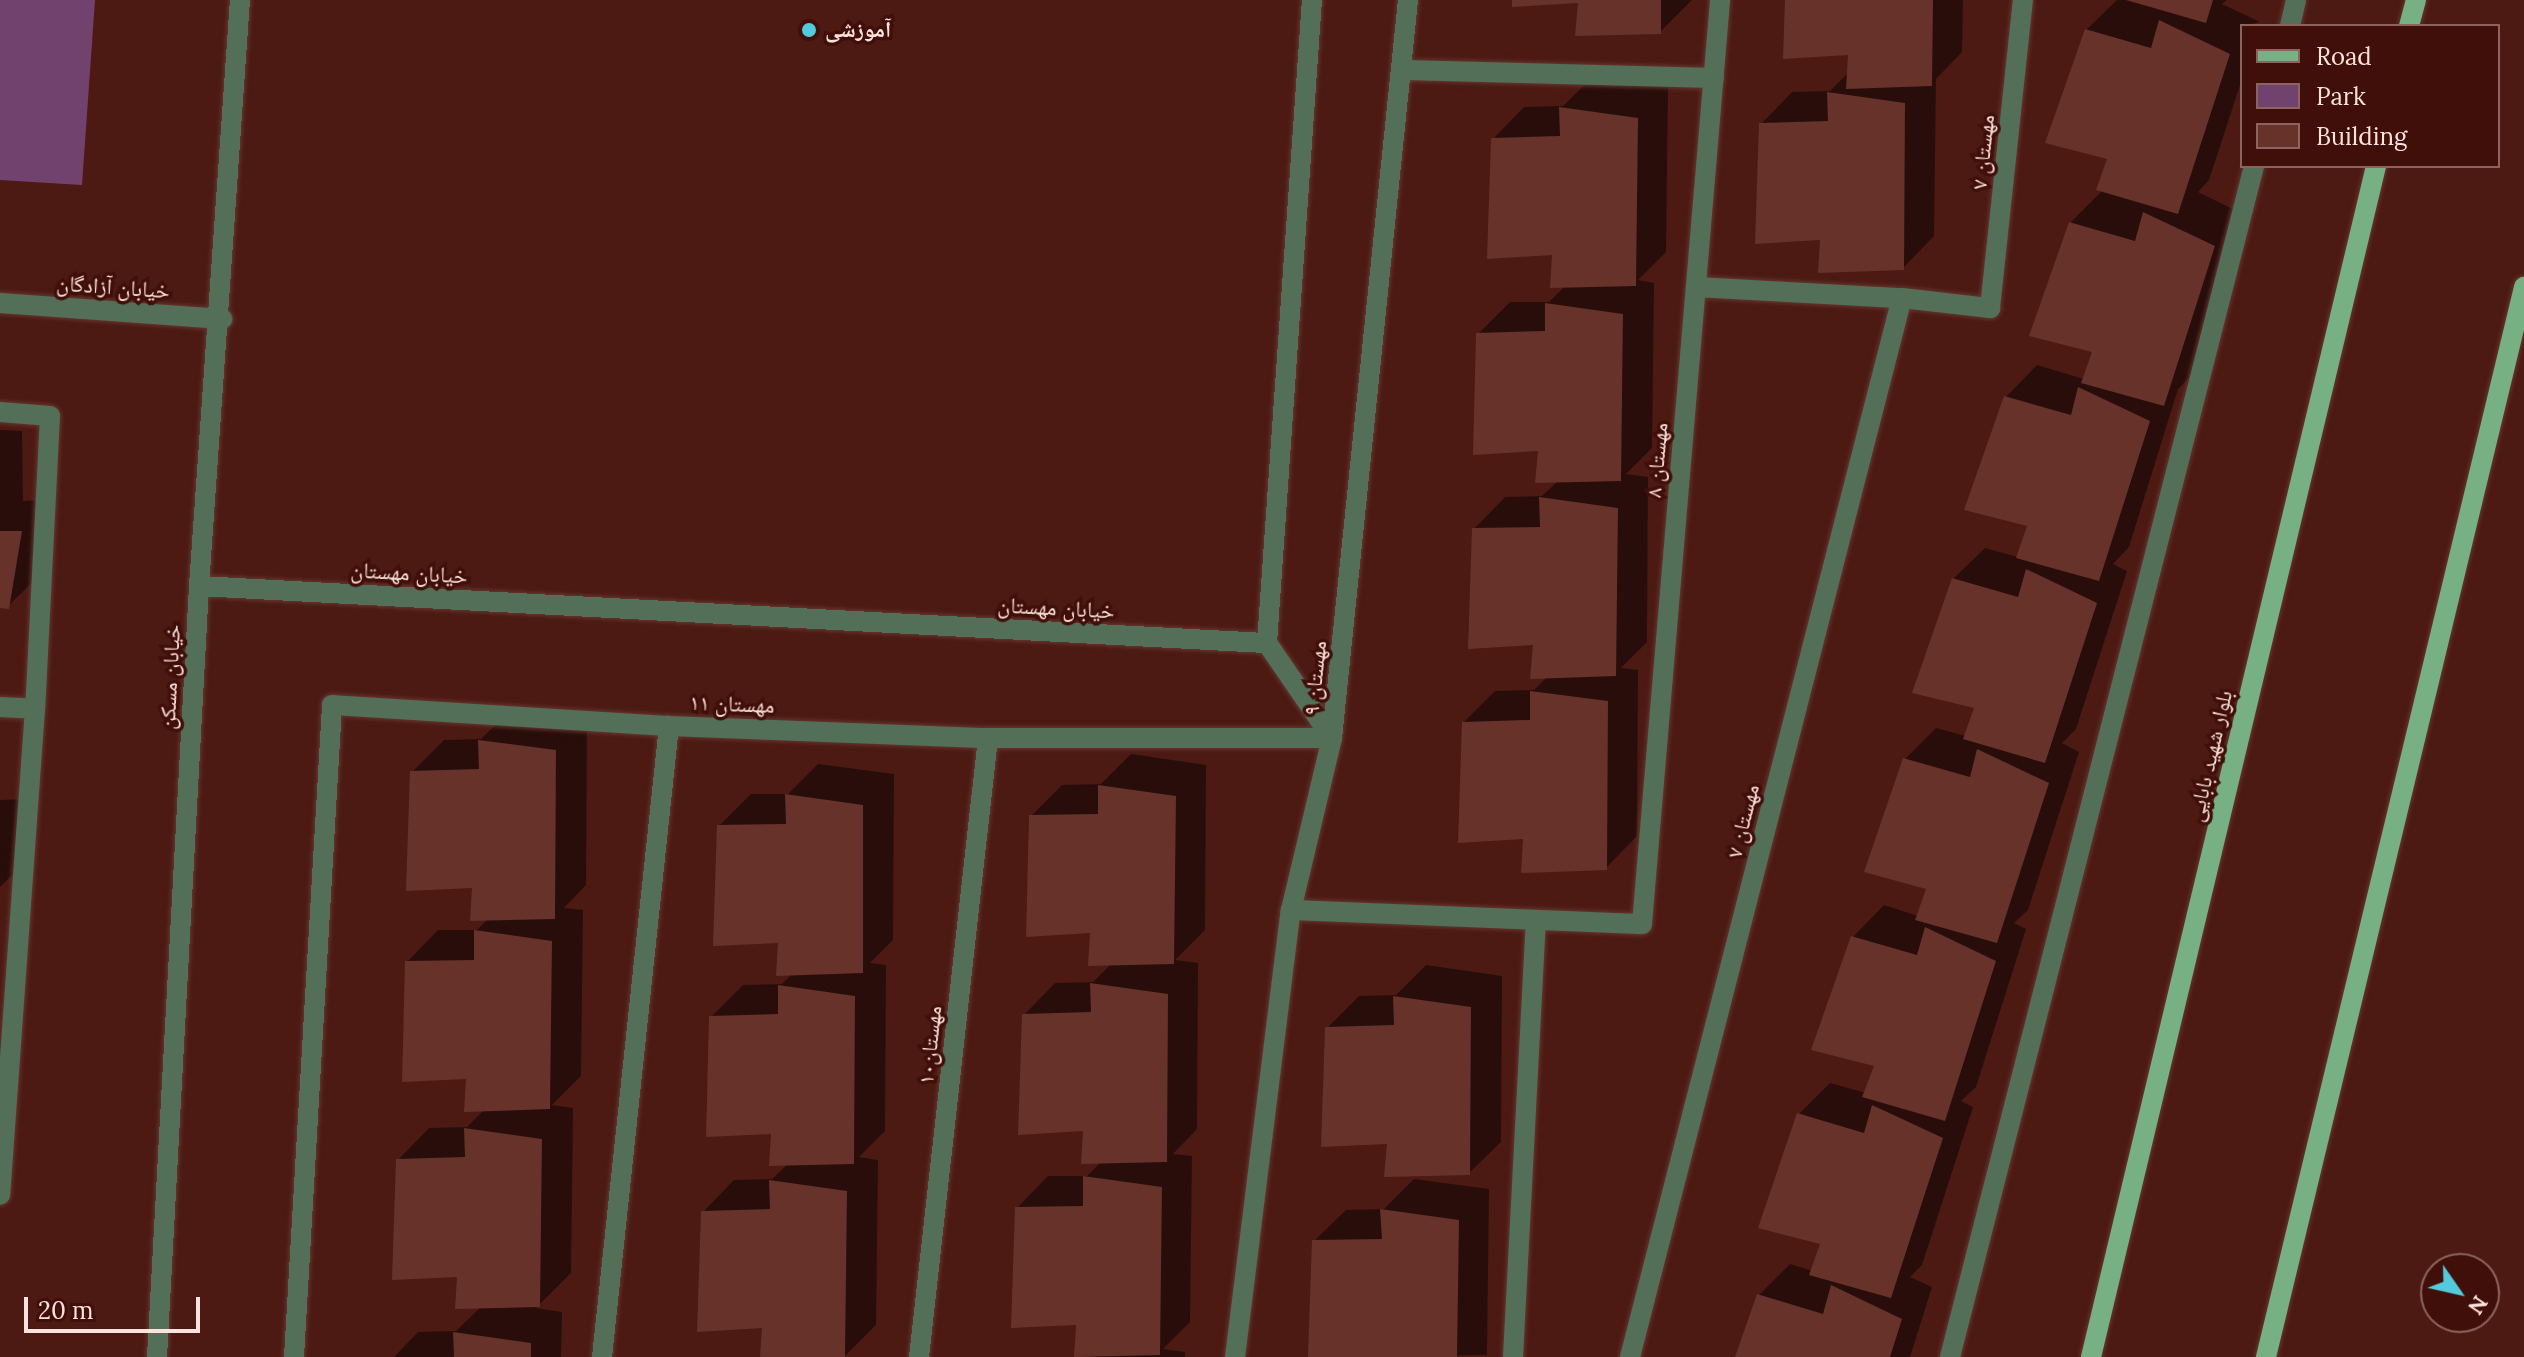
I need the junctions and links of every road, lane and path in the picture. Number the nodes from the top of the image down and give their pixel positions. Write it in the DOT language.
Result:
graph roads {
  1 [pos="240,0"];
  2 [pos="1312,0"];
  3 [pos="1408,0"];
  4 [pos="1720,0"];
  5 [pos="2023,0"];
  6 [pos="2296,0"];
  7 [pos="2416,0"];
  8 [pos="2290,24"];
  9 [pos="2410,24"];
  10 [pos="1405,70"];
  11 [pos="1714,78"];
  12 [pos="2253,168"];
  13 [pos="2376,168"];
  14 [pos="1696,287"];
  15 [pos="2524,287"];
  16 [pos="1902,298"];
  17 [pos="0,303"];
  18 [pos="222,319"];
  19 [pos="0,412"];
  20 [pos="199,586"];
  21 [pos="1267,643"];
  22 [pos="0,707"];
  23 [pos="35,709"];
  24 [pos="669,726"];
  25 [pos="988,738"];
  26 [pos="1332,738"];
  27 [pos="1291,910"];
  28 [pos="1536,922"];
  29 [pos="7,1000"];
  30 [pos="0,1195"];
  31 [pos="157,1357"];
  32 [pos="294,1357"];
  33 [pos="602,1357"];
  34 [pos="919,1357"];
  35 [pos="1235,1357"];
  36 [pos="1513,1357"];
  37 [pos="1630,1357"];
  38 [pos="1950,1357"];
  39 [pos="2091,1357"];
  40 [pos="2266,1357"];
  1 -- 18 [label="street, خیابان مسکن"];
  2 -- 21 [label="street"];
  3 -- 10 [label="street, مهستان ۹"];
  4 -- 11 [label="street, مهستان ۸"];
  5 -- 16 [label="street, مهستان ۷"];
  6 -- 8 [label="street"];
  7 -- 9 [label="main road"];
  10 -- 11 [label="street"];
  10 -- 26 [label="street, مهستان ۹"];
  11 -- 14 [label="street, مهستان ۸"];
  12 -- 38 [label="street"];
  13 -- 39 [label="main road, بلوار شهید بابایی"];
  14 -- 16 [label="street"];
  14 -- 28 [label="street, مهستان ۸"];
  15 -- 40 [label="main road"];
  16 -- 37 [label="street, مهستان ۷"];
  17 -- 18 [label="street, خیابان آزادگان"];
  18 -- 20 [label="street, خیابان مسکن"];
  19 -- 23 [label="street"];
  20 -- 21 [label="street, خیابان مهستان"];
  20 -- 31 [label="street, خیابان مسکن"];
  21 -- 26 [label="street"];
  22 -- 23 [label="street"];
  23 -- 29 [label="street"];
  24 -- 25 [label="street, مهستان ۱۱"];
  24 -- 32 [label="street"];
  24 -- 33 [label="street, مهستان ۱۱"];
  25 -- 26 [label="street, مهستان ۱۱"];
  25 -- 34 [label="street, مهستان۱۰"];
  26 -- 27 [label="street, مهستان ۹"];
  27 -- 28 [label="street"];
  27 -- 35 [label="street, مهستان ۹"];
  28 -- 36 [label="street"];
  29 -- 30 [label="street"];
}
